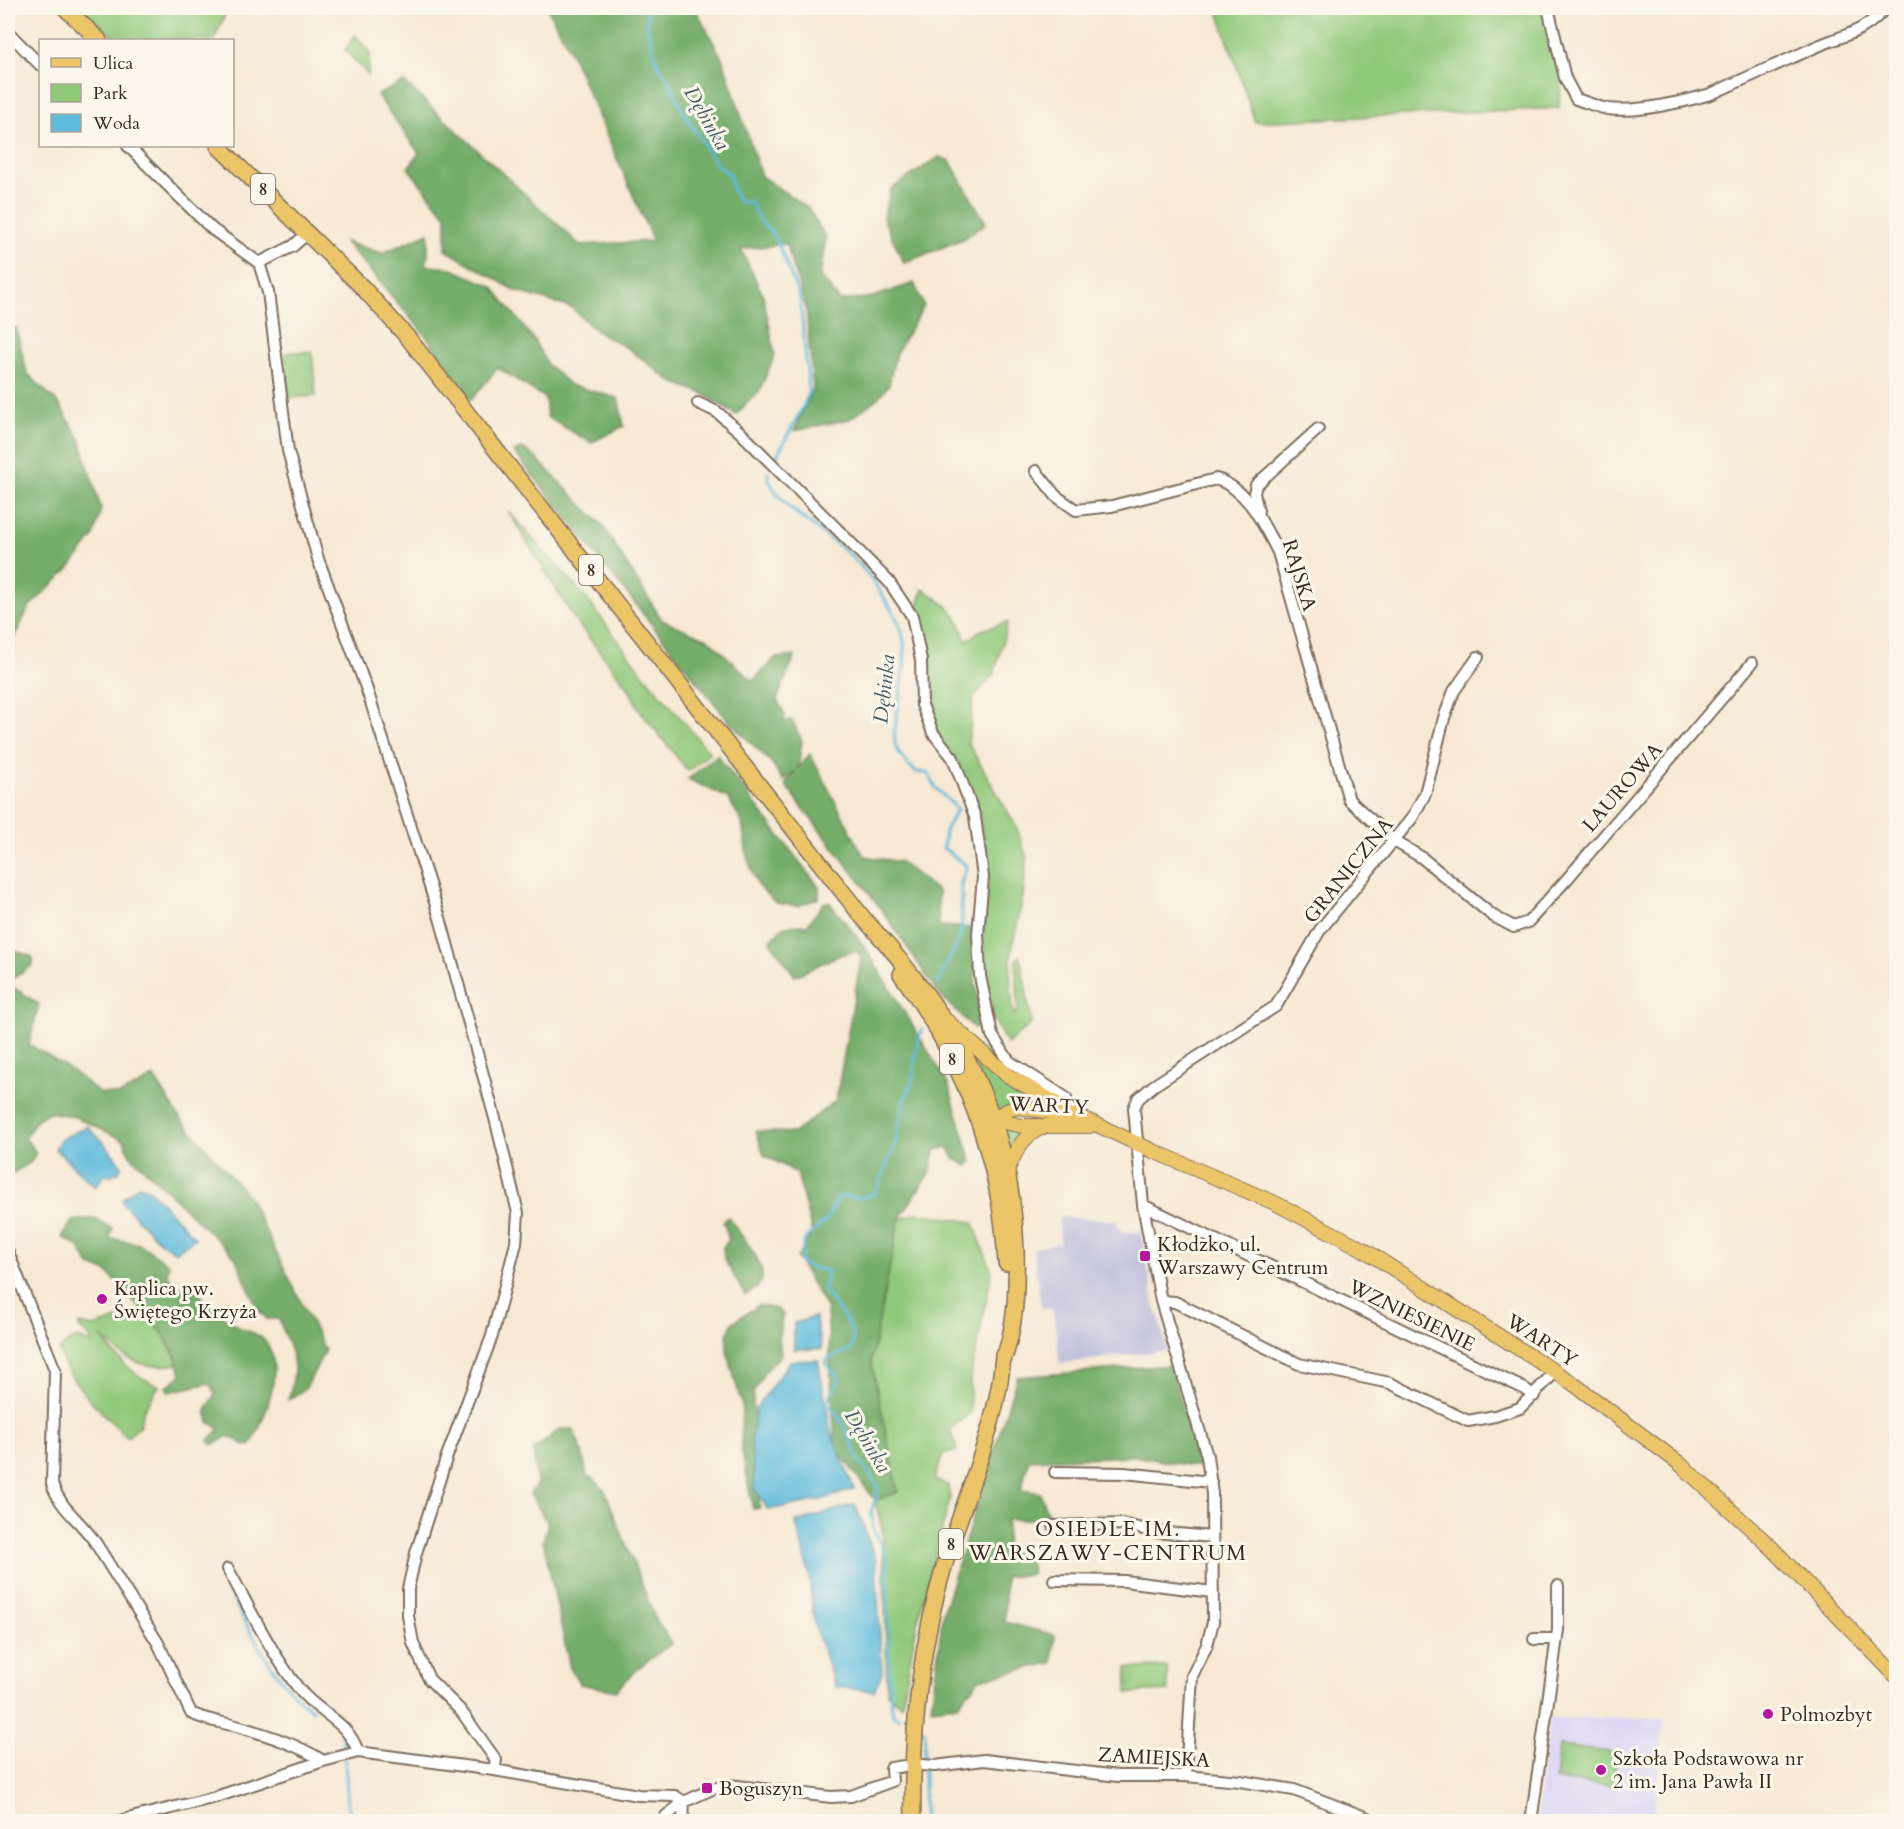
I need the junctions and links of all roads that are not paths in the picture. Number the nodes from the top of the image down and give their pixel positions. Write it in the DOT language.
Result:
graph roads {
  1 [pos="65,8"];
  2 [pos="1548,8"];
  3 [pos="1885,8"];
  4 [pos="8,32"];
  5 [pos="98,39"];
  6 [pos="39,64"];
  7 [pos="129,147"];
  8 [pos="219,147"];
  9 [pos="308,233"];
  10 [pos="259,263"];
  11 [pos="698,403"];
  12 [pos="1318,429"];
  13 [pos="1036,471"];
  14 [pos="1259,517"];
  15 [pos="1478,657"];
  16 [pos="1752,663"];
  17 [pos="1394,841"];
  18 [pos="1514,927"];
  19 [pos="923,996"];
  20 [pos="946,1020"];
  21 [pos="1072,1112"];
  22 [pos="987,1122"];
  23 [pos="1044,1126"];
  24 [pos="1104,1129"];
  25 [pos="1136,1144"];
  26 [pos="1008,1169"];
  27 [pos="1143,1205"];
  28 [pos="8,1252"];
  29 [pos="1161,1301"];
  30 [pos="1010,1314"];
  31 [pos="1555,1372"];
  32 [pos="1534,1396"];
  33 [pos="1055,1472"];
  34 [pos="1211,1482"];
  35 [pos="1054,1526"];
  36 [pos="1212,1537"];
  37 [pos="228,1569"];
  38 [pos="1054,1580"];
  39 [pos="1558,1586"];
  40 [pos="1212,1592"];
  41 [pos="1558,1634"];
  42 [pos="1534,1638"];
  43 [pos="1896,1676"];
  44 [pos="358,1752"];
  45 [pos="323,1761"];
  46 [pos="922,1765"];
  47 [pos="904,1766"];
  48 [pos="494,1770"];
  49 [pos="1186,1776"];
  50 [pos="1323,1800"];
  51 [pos="684,1802"];
  52 [pos="1367,1819"];
  53 [pos="115,1821"];
  54 [pos="664,1821"];
  55 [pos="684,1821"];
  56 [pos="914,1821"];
  57 [pos="1320,1821"];
  58 [pos="1378,1821"];
  59 [pos="1531,1821"];
  1 -- 5 [label="highway"];
  2 -- 3 [label="street"];
  4 -- 6 [label="street"];
  7 -- 10 [label="street"];
  8 -- 9 [label="highway, 8"];
  9 -- 10 [label="street"];
  9 -- 19 [label="highway, 8"];
  10 -- 48 [label="street"];
  11 -- 21 [label="street"];
  12 -- 14 [label="street"];
  13 -- 14 [label="street, RAJSKA"];
  14 -- 17 [label="street, RAJSKA"];
  15 -- 17 [label="street, GRANICZNA"];
  16 -- 18 [label="street, LAUROWA"];
  17 -- 18 [label="street, RAJSKA"];
  17 -- 25 [label="street, GRANICZNA"];
  19 -- 20 [label="highway, 8"];
  19 -- 22 [label="highway, 8"];
  20 -- 21 [label="main road"];
  20 -- 22 [label="highway, 8"];
  21 -- 22 [label="main road, WARTY"];
  21 -- 24 [label="main road, WARTY"];
  22 -- 23 [label="main road, WARTY"];
  22 -- 26 [label="highway, 8"];
  22 -- 30 [label="highway, 8"];
  23 -- 24 [label="main road, WARTY"];
  23 -- 26 [label="main road"];
  24 -- 25 [label="main road, WARTY"];
  25 -- 27 [label="street"];
  25 -- 31 [label="main road, WARTY"];
  26 -- 30 [label="highway, 8"];
  27 -- 29 [label="street"];
  27 -- 32 [label="street, WZNIESIENIE"];
  28 -- 45 [label="street"];
  29 -- 32 [label="street"];
  29 -- 34 [label="street"];
  30 -- 56 [label="highway, 8"];
  31 -- 32 [label="street"];
  31 -- 43 [label="main road, WARTY"];
  33 -- 34 [label="street"];
  34 -- 36 [label="street"];
  35 -- 36 [label="street"];
  36 -- 40 [label="street"];
  37 -- 44 [label="street"];
  38 -- 40 [label="street"];
  39 -- 41 [label="street"];
  40 -- 49 [label="street"];
  41 -- 42 [label="street"];
  41 -- 59 [label="street"];
  44 -- 45 [label="street"];
  44 -- 48 [label="street"];
  45 -- 53 [label="street"];
  46 -- 49 [label="street, ZAMIEJSKA"];
  47 -- 51 [label="street"];
  48 -- 51 [label="street"];
  49 -- 50 [label="street, ZAMIEJSKA"];
  50 -- 52 [label="street, ZAMIEJSKA"];
  50 -- 57 [label="street"];
  51 -- 54 [label="street"];
  51 -- 55 [label="street"];
  52 -- 57 [label="street"];
  52 -- 58 [label="street, ZAMIEJSKA"];
}
